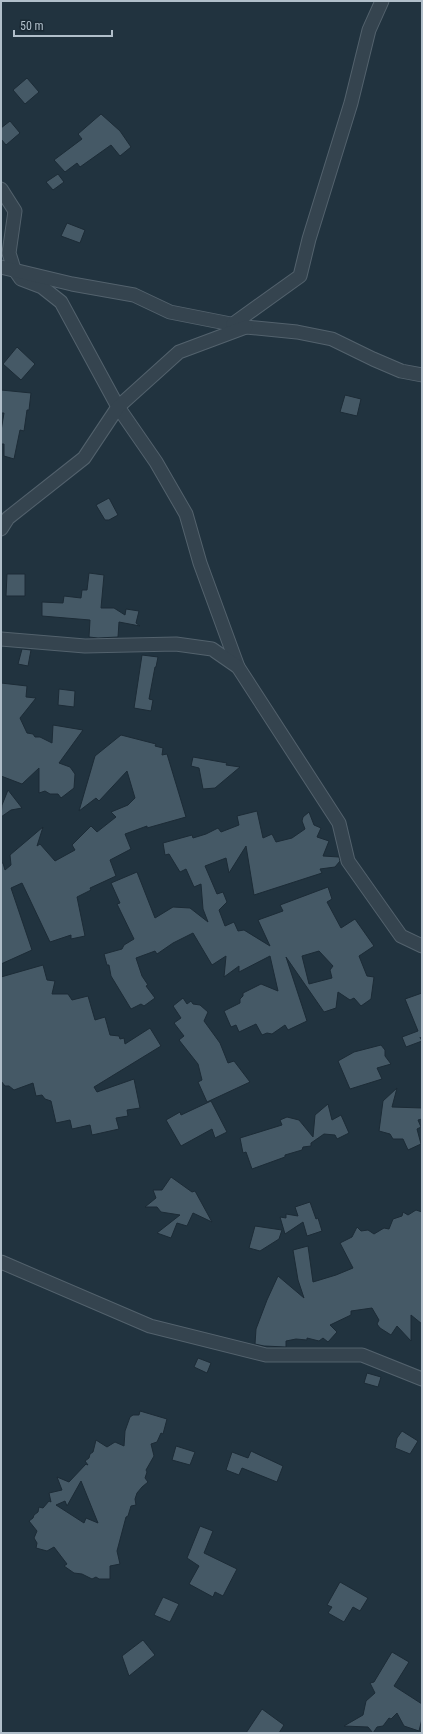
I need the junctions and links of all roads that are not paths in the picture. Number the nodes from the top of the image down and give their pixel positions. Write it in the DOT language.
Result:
graph roads {
  1 [pos="382,1"];
  2 [pos="1,189"];
  3 [pos="7,268"];
  4 [pos="233,324"];
  5 [pos="246,327"];
  6 [pos="422,375"];
  7 [pos="118,407"];
  8 [pos="1,530"];
  9 [pos="1,638"];
  10 [pos="238,667"];
  11 [pos="422,946"];
  12 [pos="1,1262"];
  13 [pos="422,1379"];
  1 -- 4 [label="street"];
  2 -- 3 [label="street"];
  3 -- 4 [label="street"];
  3 -- 7 [label="street"];
  4 -- 5 [label="street"];
  5 -- 6 [label="street"];
  5 -- 7 [label="street"];
  7 -- 8 [label="street"];
  7 -- 10 [label="street"];
  9 -- 10 [label="street"];
  10 -- 11 [label="street"];
  12 -- 13 [label="street"];
}
